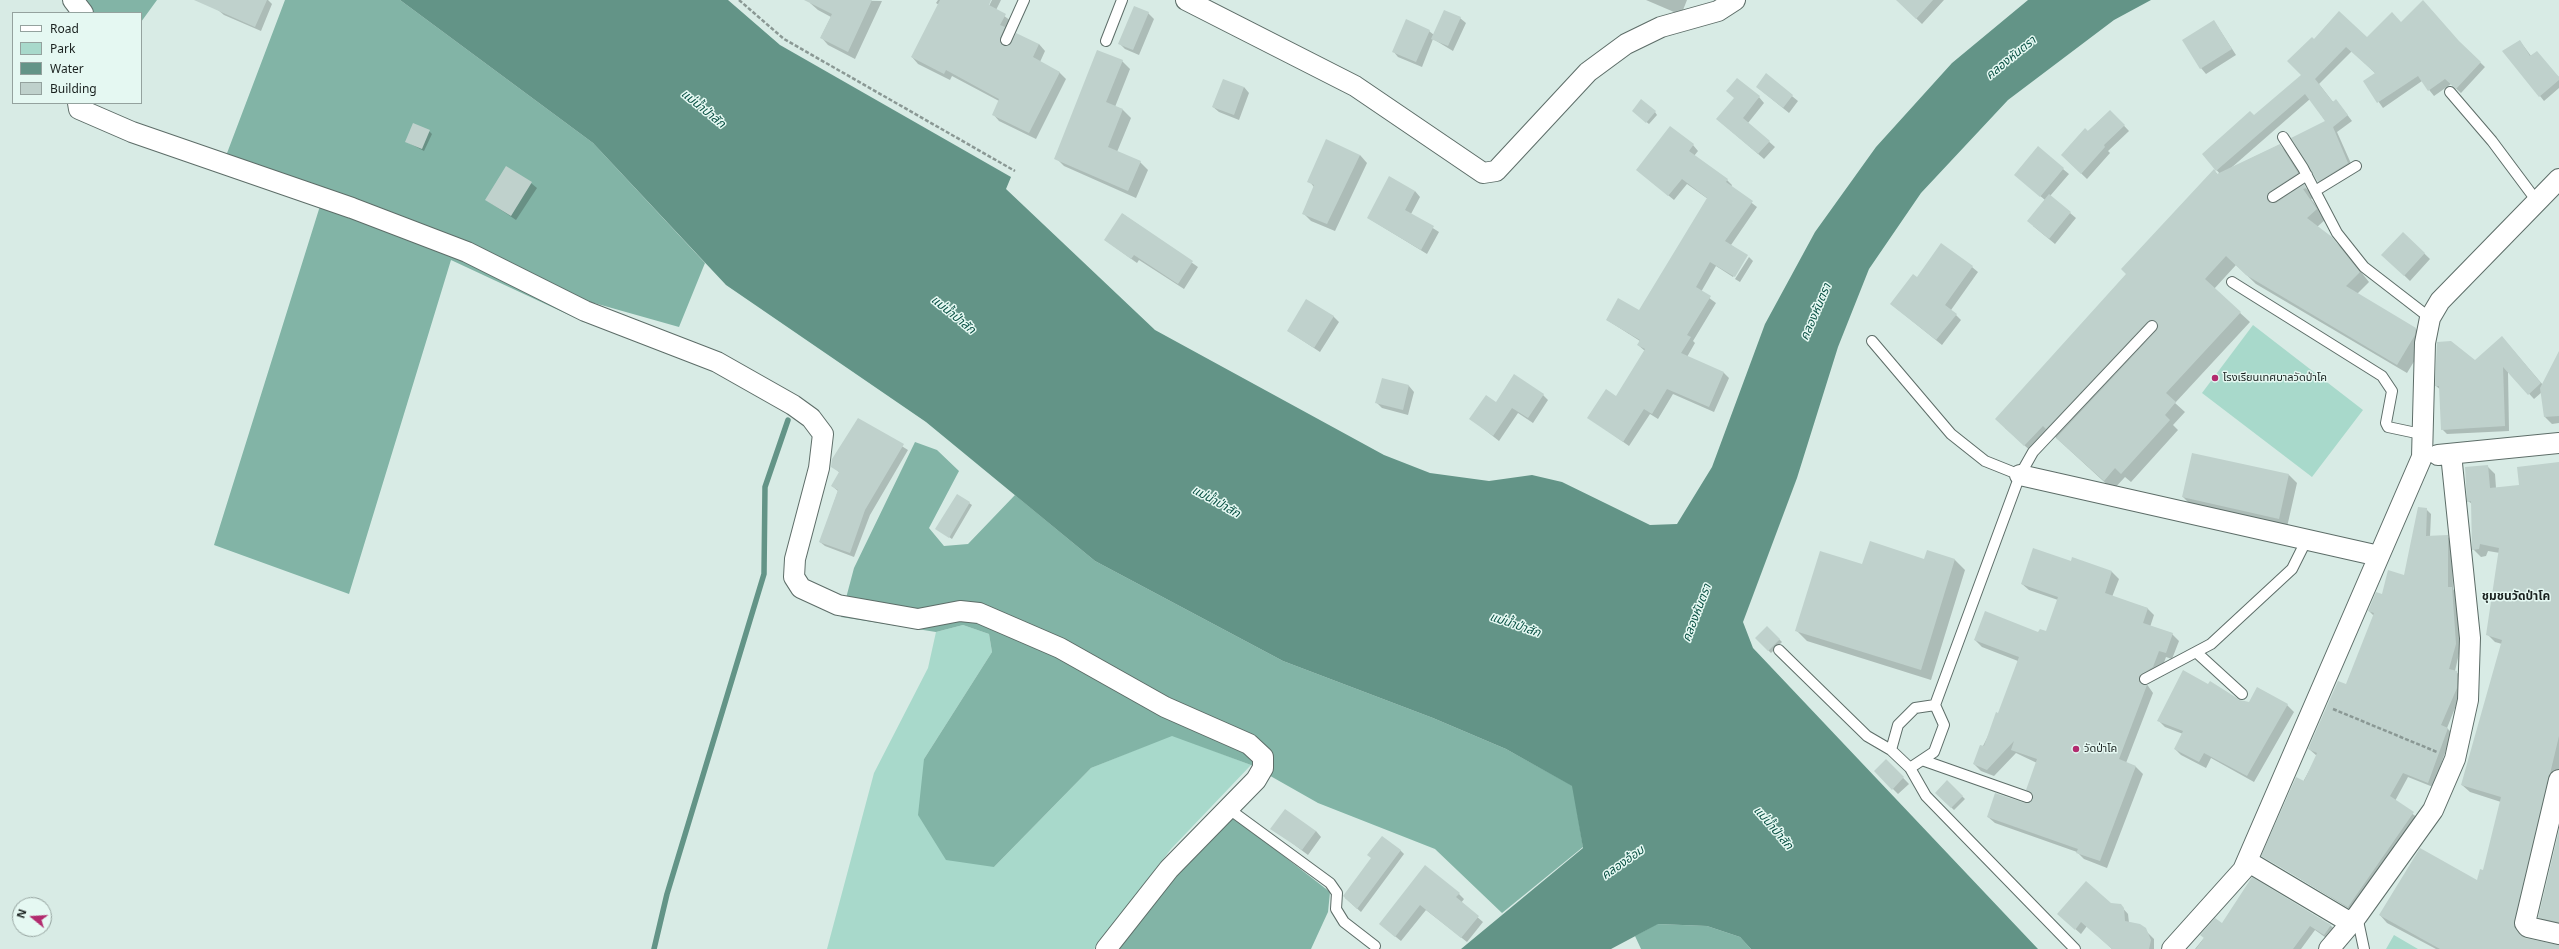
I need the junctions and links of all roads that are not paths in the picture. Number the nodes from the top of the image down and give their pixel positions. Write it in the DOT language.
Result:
graph roads {
  1 [pos="73,0"];
  2 [pos="1024,0"];
  3 [pos="1122,0"];
  4 [pos="1186,0"];
  5 [pos="1735,0"];
  6 [pos="81,12"];
  7 [pos="1006,40"];
  8 [pos="1106,41"];
  9 [pos="2450,92"];
  10 [pos="78,104"];
  11 [pos="2284,137"];
  12 [pos="2356,166"];
  13 [pos="2307,175"];
  14 [pos="2559,179"];
  15 [pos="2314,191"];
  16 [pos="2273,197"];
  17 [pos="2536,200"];
  18 [pos="2232,282"];
  19 [pos="2430,318"];
  20 [pos="2152,326"];
  21 [pos="1872,341"];
  22 [pos="2421,434"];
  23 [pos="2559,443"];
  24 [pos="2451,454"];
  25 [pos="2422,457"];
  26 [pos="2020,475"];
  27 [pos="2307,539"];
  28 [pos="2379,556"];
  29 [pos="1779,650"];
  30 [pos="2196,652"];
  31 [pos="2145,679"];
  32 [pos="2242,694"];
  33 [pos="1935,705"];
  34 [pos="1891,750"];
  35 [pos="1922,760"];
  36 [pos="1910,768"];
  37 [pos="2558,787"];
  38 [pos="2027,797"];
  39 [pos="1229,809"];
  40 [pos="2247,861"];
  41 [pos="2354,919"];
  42 [pos="2559,934"];
  43 [pos="1375,946"];
  44 [pos="1106,949"];
  45 [pos="2075,949"];
  46 [pos="2172,949"];
  47 [pos="2329,949"];
  48 [pos="2364,949"];
  1 -- 6 [label="street"];
  2 -- 7 [label="lane"];
  3 -- 8 [label="lane"];
  4 -- 5 [label="street"];
  9 -- 17 [label="lane"];
  10 -- 39 [label="street"];
  11 -- 13 [label="lane"];
  12 -- 15 [label="lane"];
  13 -- 15 [label="lane"];
  13 -- 16 [label="lane"];
  14 -- 17 [label="street"];
  15 -- 19 [label="lane"];
  17 -- 19 [label="street"];
  18 -- 22 [label="lane"];
  19 -- 22 [label="street"];
  20 -- 26 [label="lane"];
  21 -- 26 [label="lane"];
  22 -- 25 [label="street"];
  23 -- 24 [label="street"];
  24 -- 25 [label="street"];
  24 -- 41 [label="street"];
  25 -- 28 [label="street"];
  26 -- 27 [label="street"];
  26 -- 33 [label="lane"];
  27 -- 28 [label="street"];
  27 -- 30 [label="lane"];
  28 -- 40 [label="street"];
  29 -- 34 [label="lane"];
  30 -- 31 [label="lane"];
  30 -- 32 [label="lane"];
  33 -- 34 [label="lane"];
  33 -- 35 [label="lane"];
  34 -- 36 [label="lane"];
  35 -- 36 [label="lane"];
  35 -- 38 [label="lane"];
  36 -- 45 [label="lane"];
  37 -- 42 [label="street"];
  39 -- 43 [label="lane"];
  39 -- 44 [label="street"];
  40 -- 41 [label="street"];
  40 -- 46 [label="street"];
  41 -- 47 [label="street"];
  41 -- 48 [label="lane"];
}
